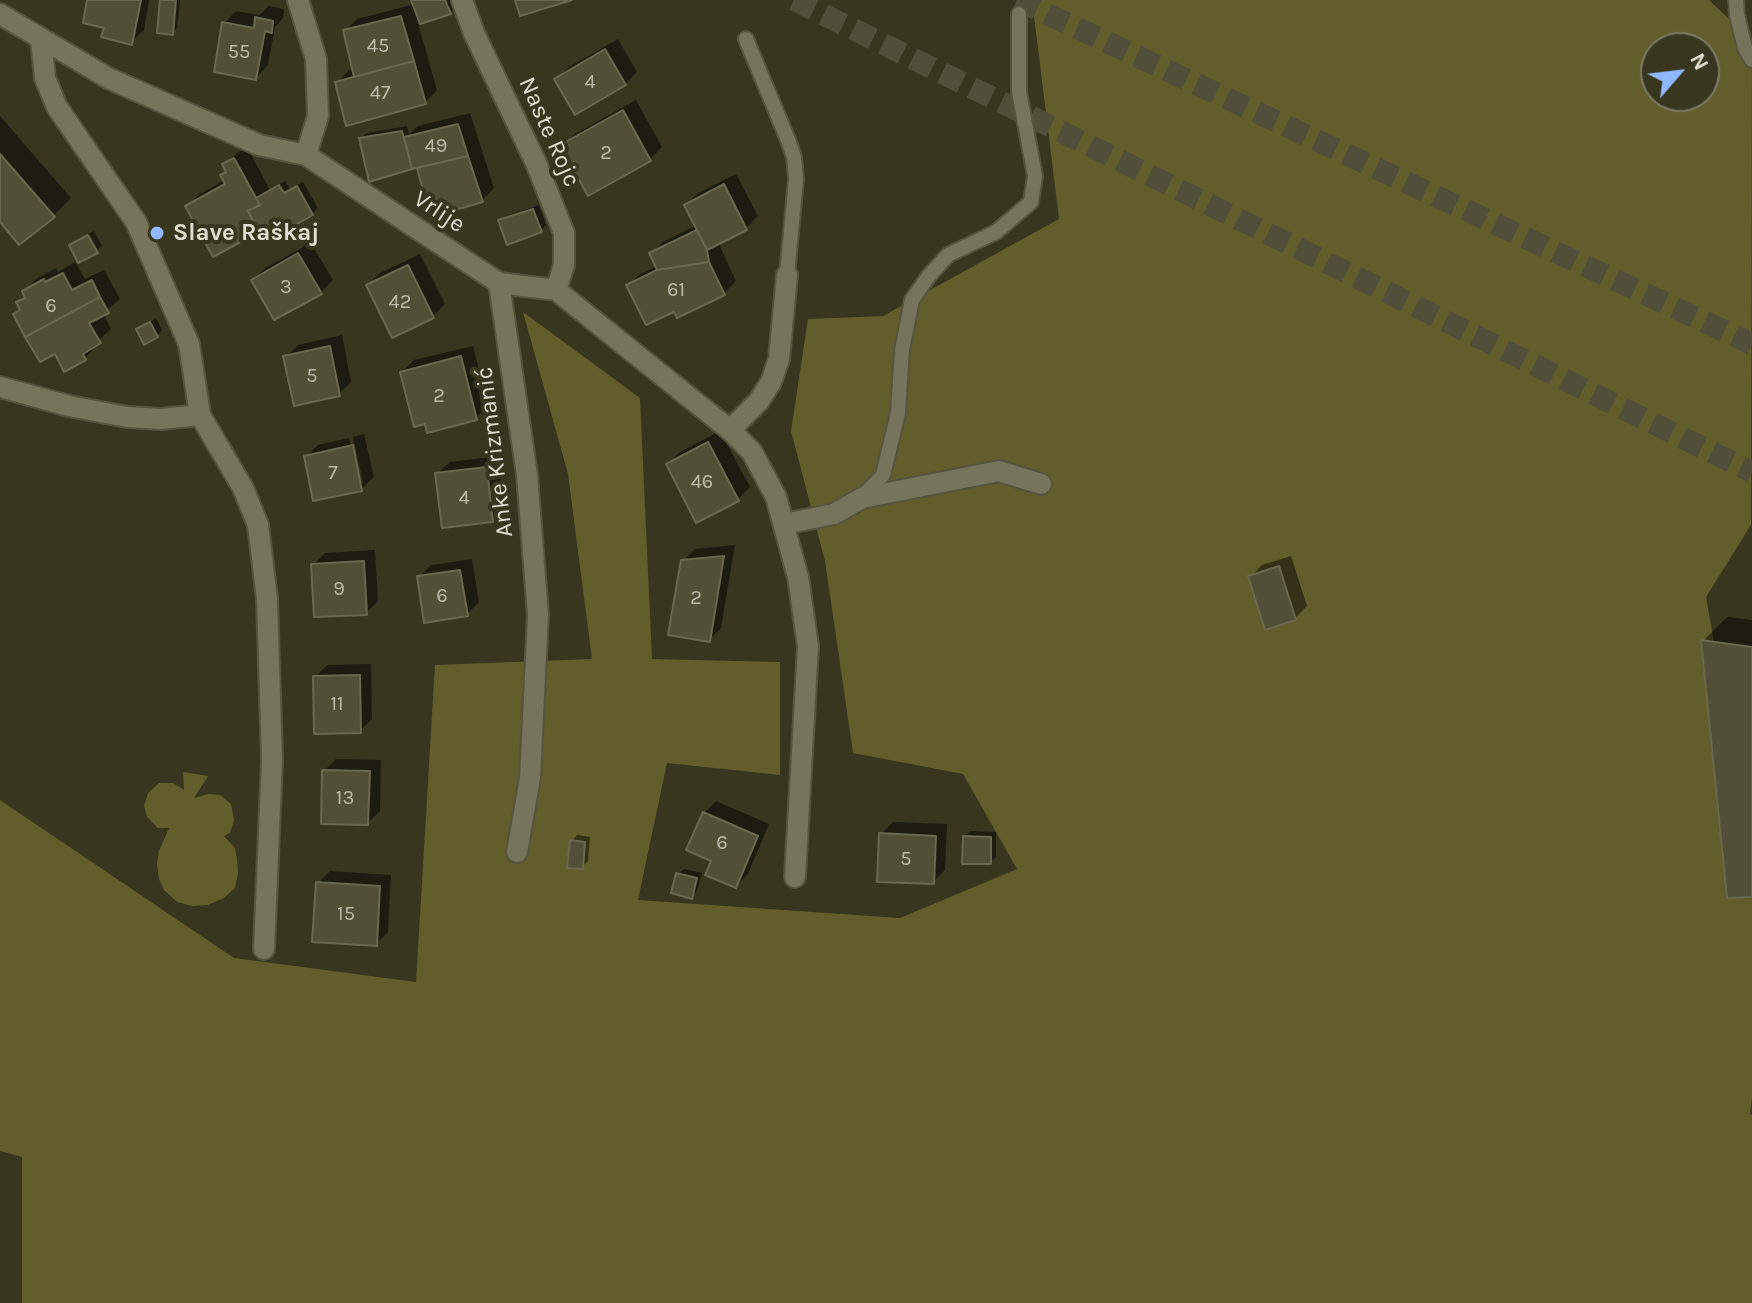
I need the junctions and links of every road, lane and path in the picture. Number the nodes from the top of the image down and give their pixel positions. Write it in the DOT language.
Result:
graph roads {
  1 [pos="298,0"];
  2 [pos="462,0"];
  3 [pos="1736,0"];
  4 [pos="0,14"];
  5 [pos="1019,14"];
  6 [pos="41,39"];
  7 [pos="746,39"];
  8 [pos="1752,60"];
  9 [pos="306,155"];
  10 [pos="787,275"];
  11 [pos="499,283"];
  12 [pos="556,290"];
  13 [pos="0,387"];
  14 [pos="200,415"];
  15 [pos="730,430"];
  16 [pos="1041,484"];
  17 [pos="862,498"];
  18 [pos="784,524"];
  19 [pos="517,852"];
  20 [pos="795,877"];
  21 [pos="264,949"];
  1 -- 9 [label="street"];
  2 -- 12 [label="street, Naste Rojc"];
  3 -- 8 [label="lane"];
  4 -- 6 [label="street, Vrlije"];
  5 -- 17 [label="lane"];
  6 -- 9 [label="street, Vrlije"];
  6 -- 14 [label="street"];
  7 -- 10 [label="lane"];
  9 -- 11 [label="street, Vrlije"];
  10 -- 15 [label="street"];
  11 -- 12 [label="street, Vrlije"];
  11 -- 19 [label="street, Anke Krizmanić"];
  12 -- 15 [label="street"];
  13 -- 14 [label="street"];
  14 -- 21 [label="street"];
  15 -- 18 [label="street"];
  16 -- 17 [label="street"];
  17 -- 18 [label="street"];
  18 -- 20 [label="street"];
}
